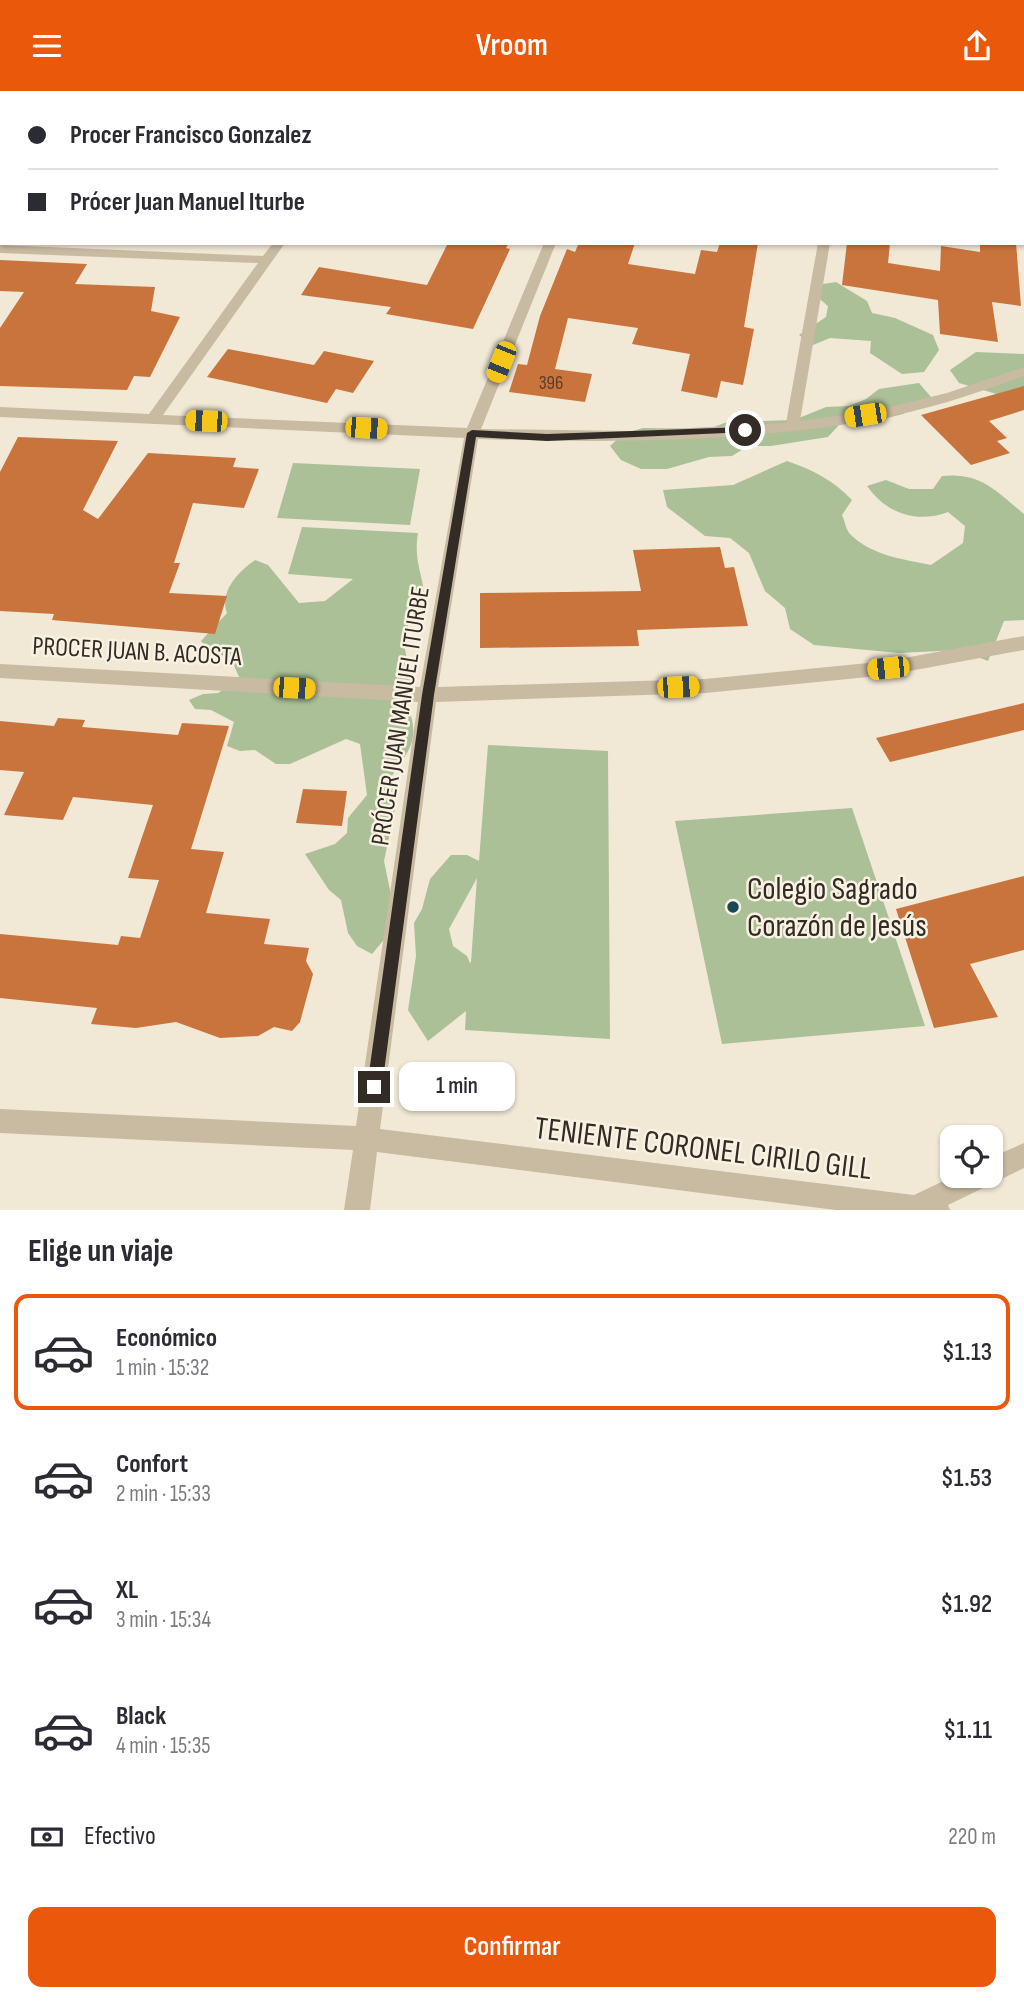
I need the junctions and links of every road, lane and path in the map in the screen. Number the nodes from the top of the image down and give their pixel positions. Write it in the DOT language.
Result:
graph roads {
  1 [pos="277,245"];
  2 [pos="549,245"];
  3 [pos="824,245"];
  4 [pos="0,249"];
  5 [pos="266,260"];
  6 [pos="1024,371"];
  7 [pos="0,412"];
  8 [pos="153,419"];
  9 [pos="792,427"];
  10 [pos="472,433"];
  11 [pos="1024,643"];
  12 [pos="0,671"];
  13 [pos="428,695"];
  14 [pos="0,1121"];
  15 [pos="367,1139"];
  16 [pos="1024,1155"];
  17 [pos="1003,1165"];
  18 [pos="961,1188"];
  19 [pos="357,1210"];
  20 [pos="925,1210"];
  1 -- 5 [label="street"];
  2 -- 10 [label="street, PRÓCER JUAN MANUEL ITURBE"];
  3 -- 9 [label="street"];
  4 -- 5 [label="street"];
  5 -- 8 [label="street"];
  6 -- 9 [label="street"];
  7 -- 8 [label="street"];
  8 -- 10 [label="street"];
  9 -- 10 [label="street"];
  10 -- 13 [label="street, PRÓCER JUAN MANUEL ITURBE"];
  11 -- 13 [label="street, PROCER JUAN B. ACOSTA"];
  12 -- 13 [label="street, PROCER JUAN B. ACOSTA"];
  13 -- 15 [label="street, PRÓCER JUAN MANUEL ITURBE"];
  14 -- 15 [label="street, TENIENTE CORONEL CIRILO GILL"];
  15 -- 19 [label="street, PRÓCER JUAN MANUEL ITURBE"];
  15 -- 20 [label="street, TENIENTE CORONEL CIRILO GILL"];
  16 -- 17 [label="street"];
  18 -- 20 [label="street"];
}
